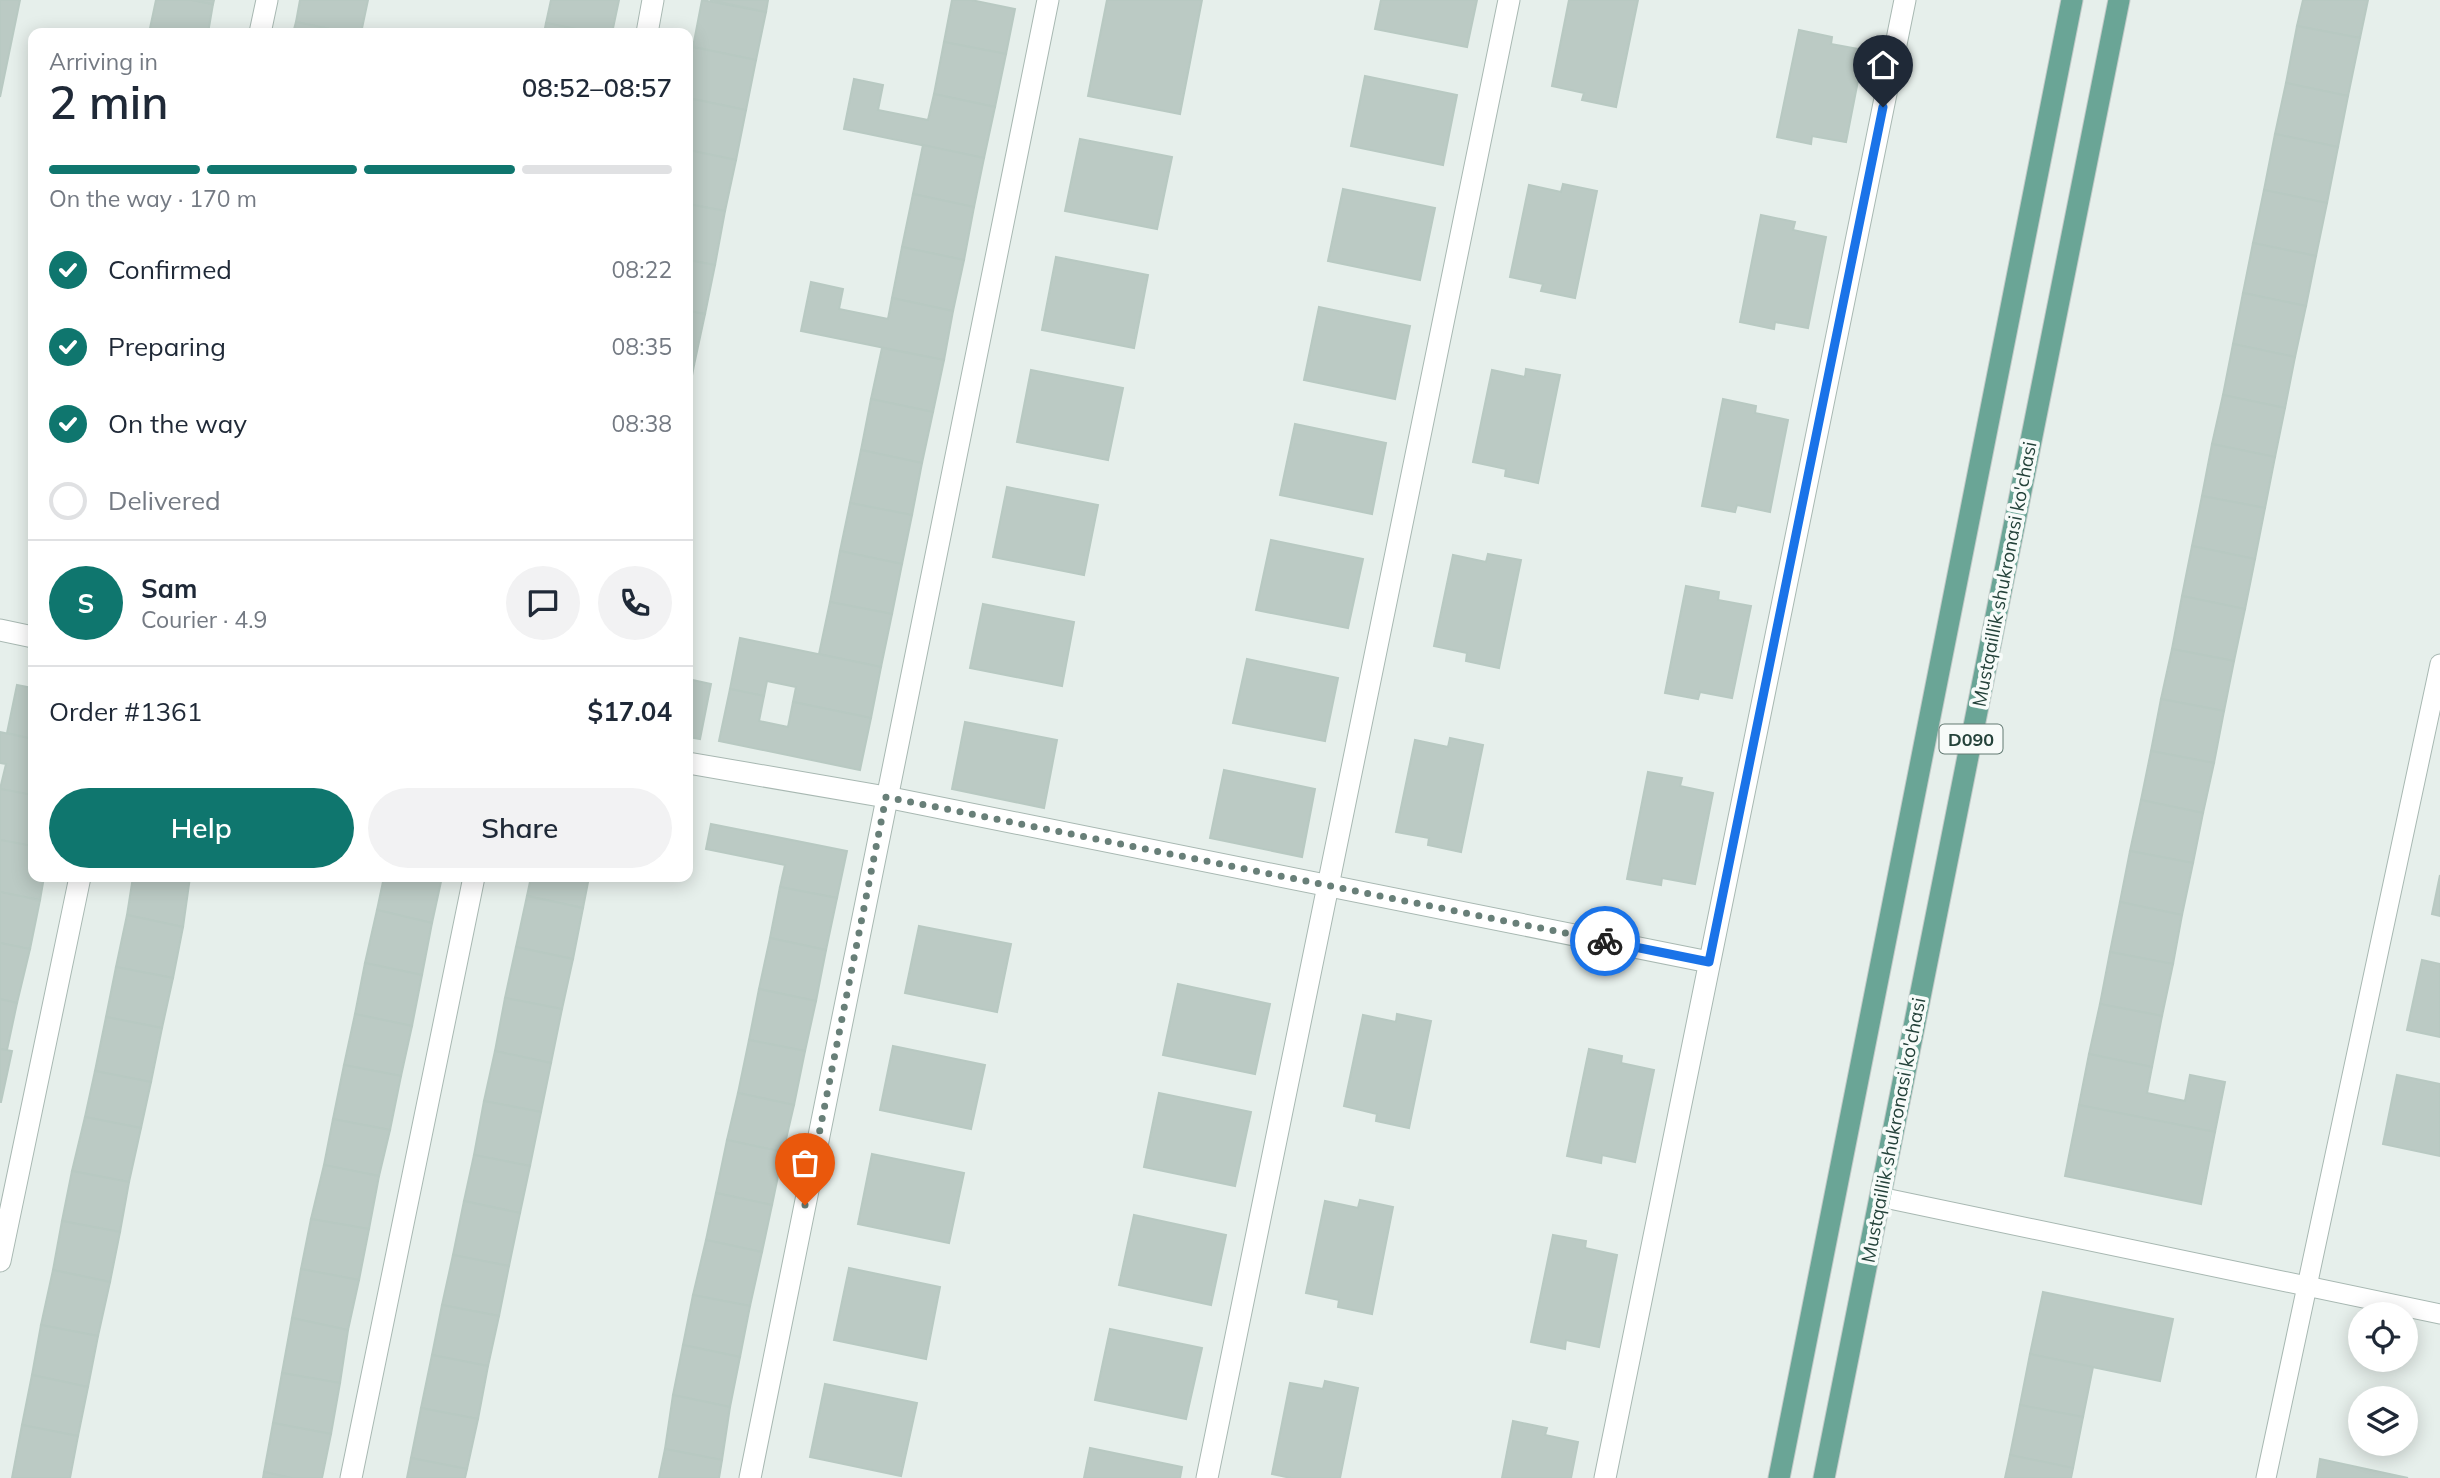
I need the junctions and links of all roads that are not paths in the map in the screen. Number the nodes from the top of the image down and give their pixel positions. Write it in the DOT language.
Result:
graph roads {
  1 [pos="267,0"];
  2 [pos="653,0"];
  3 [pos="1048,0"];
  4 [pos="1509,0"];
  5 [pos="1905,0"];
  6 [pos="2072,0"];
  7 [pos="2119,0"];
  8 [pos="261,28"];
  9 [pos="648,28"];
  10 [pos="0,630"];
  11 [pos="28,636"];
  12 [pos="2440,664"];
  13 [pos="693,764"];
  14 [pos="886,797"];
  15 [pos="79,882"];
  16 [pos="473,882"];
  17 [pos="1328,885"];
  18 [pos="1709,962"];
  19 [pos="1880,1197"];
  20 [pos="0,1261"];
  21 [pos="2306,1286"];
  22 [pos="2440,1314"];
  23 [pos="351,1478"];
  24 [pos="750,1478"];
  25 [pos="1207,1478"];
  26 [pos="1605,1478"];
  27 [pos="1779,1478"];
  28 [pos="1824,1478"];
  29 [pos="2266,1478"];
  1 -- 8 [label="street"];
  2 -- 9 [label="street"];
  3 -- 14 [label="street"];
  4 -- 17 [label="street"];
  5 -- 18 [label="street"];
  6 -- 27 [label="main road, D090"];
  7 -- 19 [label="main road, Mustqaillik shukronasi ko'chasi / D090"];
  10 -- 11 [label="street"];
  12 -- 21 [label="lane"];
  13 -- 14 [label="street"];
  14 -- 17 [label="street"];
  14 -- 24 [label="street"];
  15 -- 20 [label="street"];
  16 -- 23 [label="street"];
  17 -- 18 [label="street"];
  17 -- 25 [label="street"];
  18 -- 26 [label="street"];
  19 -- 21 [label="lane"];
  19 -- 28 [label="main road, Mustqaillik shukronasi ko'chasi / D090"];
  21 -- 22 [label="lane"];
  21 -- 29 [label="lane"];
}
